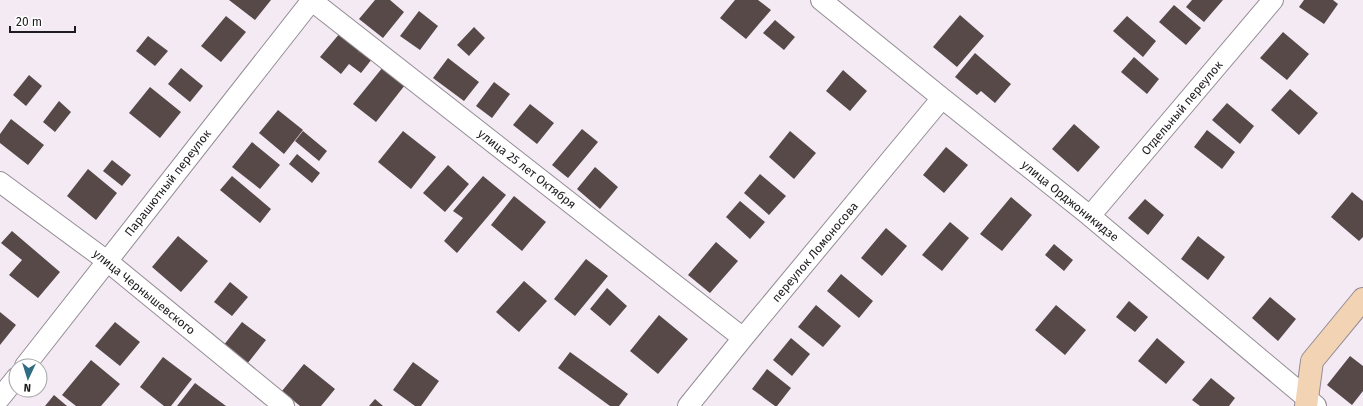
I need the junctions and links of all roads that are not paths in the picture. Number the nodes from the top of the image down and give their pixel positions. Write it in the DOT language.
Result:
graph roads {
  1 [pos="312,0"];
  2 [pos="821,0"];
  3 [pos="1273,0"];
  4 [pos="942,98"];
  5 [pos="0,182"];
  6 [pos="1090,216"];
  7 [pos="107,261"];
  8 [pos="1363,298"];
  9 [pos="743,338"];
  10 [pos="31,358"];
  11 [pos="8,388"];
  12 [pos="0,398"];
  13 [pos="1310,403"];
  14 [pos="284,406"];
  15 [pos="688,406"];
  1 -- 7 [label="street, Парашютный переулок"];
  1 -- 9 [label="street, улица 25 лет Октября"];
  2 -- 4 [label="street, улица Орджоникидзе"];
  3 -- 6 [label="street, Отдельный переулок"];
  4 -- 6 [label="street, улица Орджоникидзе"];
  4 -- 9 [label="street, переулок Ломоносова"];
  5 -- 7 [label="street, улица Чернышевского"];
  6 -- 13 [label="street, улица Орджоникидзе"];
  7 -- 10 [label="street, Парашютный переулок"];
  7 -- 14 [label="street, улица Чернышевского"];
  8 -- 13 [label="street"];
  9 -- 15 [label="street, переулок Ломоносова"];
  11 -- 12 [label="street"];
}
